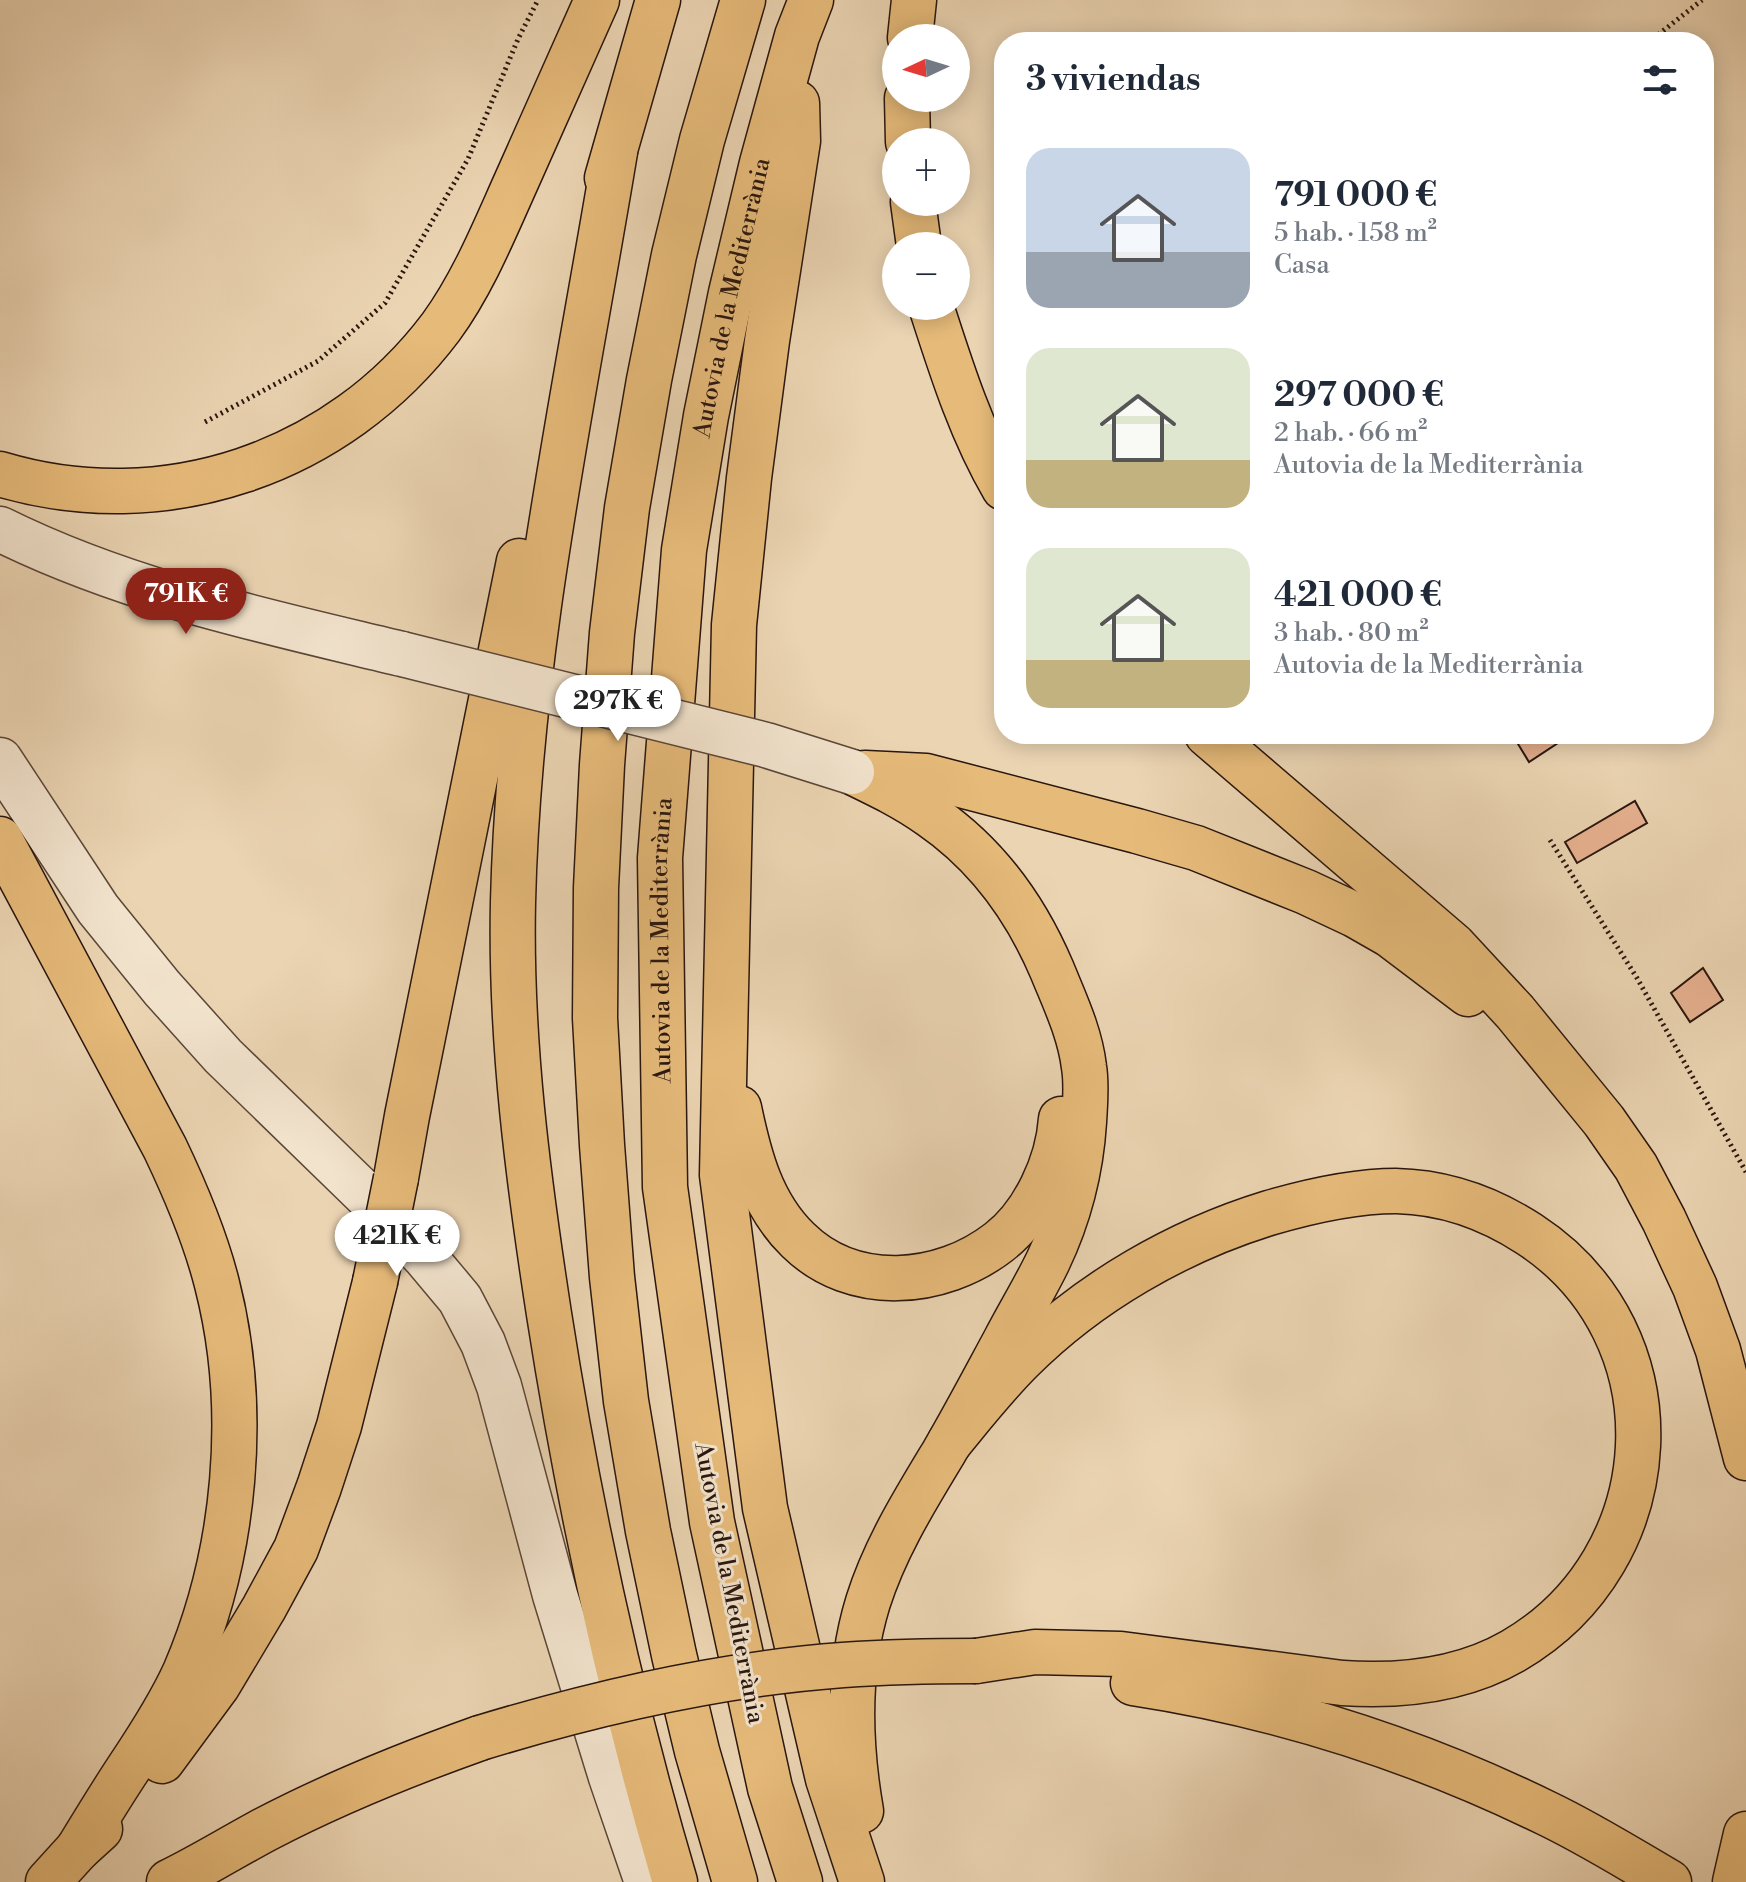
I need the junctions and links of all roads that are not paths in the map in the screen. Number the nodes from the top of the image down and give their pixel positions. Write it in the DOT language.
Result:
graph roads {
  1 [pos="597,0"];
  2 [pos="658,0"];
  3 [pos="914,0"];
  4 [pos="741,4"];
  5 [pos="804,18"];
  6 [pos="911,24"];
  7 [pos="615,152"];
  8 [pos="936,320"];
  9 [pos="994,467"];
  10 [pos="0,474"];
  11 [pos="0,529"];
  12 [pos="1219,744"];
  13 [pos="0,760"];
  14 [pos="852,772"];
  15 [pos="0,839"];
  16 [pos="1047,958"];
  17 [pos="726,1038"];
  18 [pos="1604,1121"];
  19 [pos="950,1442"];
  20 [pos="1746,1458"];
  21 [pos="976,1661"];
  22 [pos="1746,1834"];
  23 [pos="78,1849"];
  24 [pos="48,1882"];
  25 [pos="169,1882"];
  26 [pos="647,1882"];
  27 [pos="675,1882"];
  28 [pos="735,1882"];
  29 [pos="800,1882"];
  30 [pos="862,1882"];
  31 [pos="877,1882"];
  32 [pos="1669,1882"];
  33 [pos="1735,1882"];
  1 -- 10 [label="highway"];
  2 -- 7 [label="highway"];
  3 -- 6 [label="highway"];
  4 -- 28 [label="highway"];
  5 -- 17 [label="highway"];
  5 -- 29 [label="highway, Autovia de la Mediterrània"];
  7 -- 23 [label="highway, bridge"];
  7 -- 27 [label="highway"];
  8 -- 9 [label="highway"];
  11 -- 14 [label="street, bridge"];
  12 -- 18 [label="highway"];
  13 -- 26 [label="street"];
  14 -- 16 [label="highway"];
  14 -- 18 [label="highway"];
  15 -- 23 [label="highway"];
  16 -- 17 [label="highway"];
  16 -- 19 [label="highway"];
  17 -- 30 [label="highway"];
  18 -- 20 [label="highway"];
  19 -- 21 [label="highway"];
  19 -- 31 [label="highway"];
  21 -- 25 [label="highway, bridge"];
  21 -- 32 [label="highway"];
  22 -- 33 [label="highway"];
  23 -- 24 [label="highway"];
}
